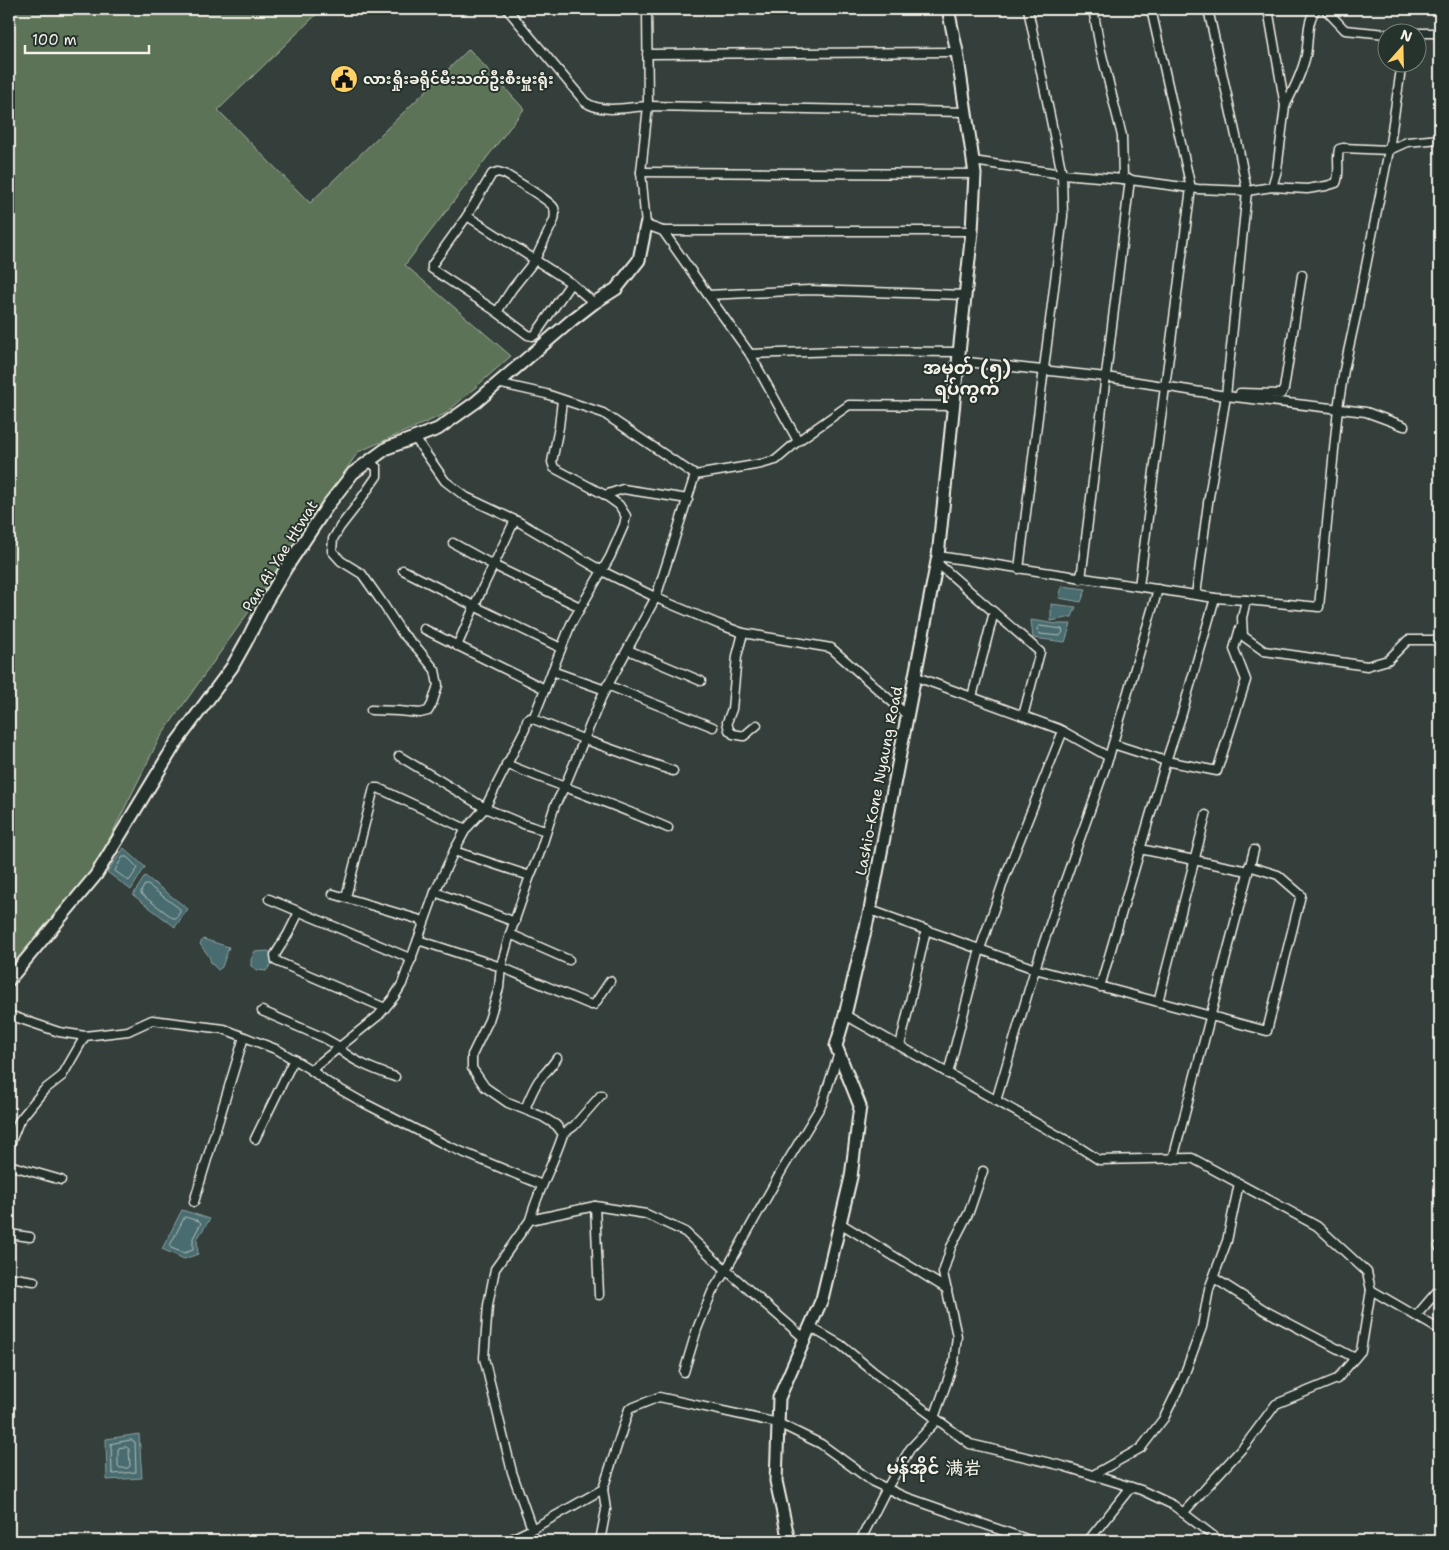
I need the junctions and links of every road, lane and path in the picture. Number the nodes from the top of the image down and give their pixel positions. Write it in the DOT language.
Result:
graph roads {
  1 [pos="507,9"];
  2 [pos="648,9"];
  3 [pos="948,9"];
  4 [pos="1028,9"];
  5 [pos="1093,9"];
  6 [pos="1150,9"];
  7 [pos="1208,9"];
  8 [pos="1268,9"];
  9 [pos="1316,9"];
  10 [pos="1325,9"];
  11 [pos="1376,33"];
  12 [pos="1426,33"];
  13 [pos="1440,33"];
  14 [pos="957,52"];
  15 [pos="647,54"];
  16 [pos="1401,72"];
  17 [pos="648,106"];
  18 [pos="1285,106"];
  19 [pos="965,112"];
  20 [pos="1440,139"];
  21 [pos="1389,150"];
  22 [pos="973,161"];
  23 [pos="641,172"];
  24 [pos="975,174"];
  25 [pos="1062,174"];
  26 [pos="1126,179"];
  27 [pos="1272,187"];
  28 [pos="1191,188"];
  29 [pos="1247,192"];
  30 [pos="467,216"];
  31 [pos="646,225"];
  32 [pos="663,231"];
  33 [pos="972,231"];
  34 [pos="536,260"];
  35 [pos="1302,275"];
  36 [pos="571,283"];
  37 [pos="708,295"];
  38 [pos="966,295"];
  39 [pos="594,303"];
  40 [pos="497,312"];
  41 [pos="750,354"];
  42 [pos="958,357"];
  43 [pos="1043,371"];
  44 [pos="1106,378"];
  45 [pos="497,384"];
  46 [pos="1165,386"];
  47 [pos="1226,396"];
  48 [pos="562,400"];
  49 [pos="954,406"];
  50 [pos="1338,408"];
  51 [pos="1404,426"];
  52 [pos="414,438"];
  53 [pos="798,441"];
  54 [pos="369,461"];
  55 [pos="695,475"];
  56 [pos="605,495"];
  57 [pos="688,499"];
  58 [pos="515,520"];
  59 [pos="453,543"];
  60 [pos="937,559"];
  61 [pos="494,565"];
  62 [pos="1019,568"];
  63 [pos="403,570"];
  64 [pos="602,572"];
  65 [pos="1081,579"];
  66 [pos="1138,586"];
  67 [pos="1158,589"];
  68 [pos="1196,595"];
  69 [pos="656,597"];
  70 [pos="1215,598"];
  71 [pos="1246,600"];
  72 [pos="474,606"];
  73 [pos="580,608"];
  74 [pos="994,612"];
  75 [pos="1242,618"];
  76 [pos="424,629"];
  77 [pos="743,633"];
  78 [pos="1440,642"];
  79 [pos="458,646"];
  80 [pos="561,648"];
  81 [pos="628,650"];
  82 [pos="552,671"];
  83 [pos="914,676"];
  84 [pos="700,681"];
  85 [pos="606,687"];
  86 [pos="545,689"];
  87 [pos="972,697"];
  88 [pos="371,710"];
  89 [pos="907,715"];
  90 [pos="1023,716"];
  91 [pos="533,718"];
  92 [pos="757,724"];
  93 [pos="713,727"];
  94 [pos="1063,731"];
  95 [pos="584,739"];
  96 [pos="1113,744"];
  97 [pos="399,756"];
  98 [pos="1109,758"];
  99 [pos="1166,761"];
  100 [pos="506,764"];
  101 [pos="673,771"];
  102 [pos="564,788"];
  103 [pos="485,808"];
  104 [pos="1206,815"];
  105 [pos="668,828"];
  106 [pos="466,830"];
  107 [pos="546,831"];
  108 [pos="1140,849"];
  109 [pos="454,850"];
  110 [pos="1254,850"];
  111 [pos="1195,860"];
  112 [pos="1249,868"];
  113 [pos="530,876"];
  114 [pos="435,892"];
  115 [pos="333,894"];
  116 [pos="346,897"];
  117 [pos="269,899"];
  118 [pos="870,910"];
  119 [pos="299,912"];
  120 [pos="424,921"];
  121 [pos="515,922"];
  122 [pos="926,930"];
  123 [pos="510,934"];
  124 [pos="418,940"];
  125 [pos="980,949"];
  126 [pos="412,959"];
  127 [pos="569,960"];
  128 [pos="501,967"];
  129 [pos="1035,969"];
  130 [pos="9,980"];
  131 [pos="610,981"];
  132 [pos="1100,986"];
  133 [pos="1158,1002"];
  134 [pos="385,1008"];
  135 [pos="262,1011"];
  136 [pos="9,1015"];
  137 [pos="845,1015"];
  138 [pos="1211,1015"];
  139 [pos="85,1036"];
  140 [pos="244,1037"];
  141 [pos="900,1046"];
  142 [pos="339,1047"];
  143 [pos="839,1053"];
  144 [pos="557,1058"];
  145 [pos="294,1059"];
  146 [pos="311,1070"];
  147 [pos="948,1074"];
  148 [pos="396,1077"];
  149 [pos="601,1095"];
  150 [pos="996,1101"];
  151 [pos="526,1109"];
  152 [pos="563,1134"];
  153 [pos="255,1139"];
  154 [pos="9,1147"];
  155 [pos="1173,1159"];
  156 [pos="9,1164"];
  157 [pos="983,1171"];
  158 [pos="61,1180"];
  159 [pos="1238,1184"];
  160 [pos="542,1185"];
  161 [pos="194,1202"];
  162 [pos="595,1206"];
  163 [pos="530,1220"];
  164 [pos="840,1223"];
  165 [pos="9,1234"];
  166 [pos="30,1237"];
  167 [pos="726,1270"];
  168 [pos="9,1277"];
  169 [pos="1214,1278"];
  170 [pos="34,1281"];
  171 [pos="1440,1288"];
  172 [pos="947,1289"];
  173 [pos="1372,1290"];
  174 [pos="599,1295"];
  175 [pos="1416,1316"];
  176 [pos="810,1327"];
  177 [pos="1440,1330"];
  178 [pos="805,1339"];
  179 [pos="1355,1358"];
  180 [pos="684,1372"];
  181 [pos="936,1419"];
  182 [pos="778,1423"];
  183 [pos="1093,1475"];
  184 [pos="1131,1487"];
  185 [pos="887,1488"];
  186 [pos="603,1489"];
  187 [pos="1183,1513"];
  188 [pos="532,1529"];
  189 [pos="507,1541"];
  190 [pos="600,1541"];
  191 [pos="789,1541"];
  192 [pos="860,1541"];
  193 [pos="1032,1541"];
  194 [pos="1088,1541"];
  195 [pos="1220,1541"];
  1 -- 17 [label="street"];
  2 -- 15 [label="street"];
  3 -- 14 [label="main road, Lashio-Kone Nyaung Road"];
  4 -- 25 [label="street"];
  5 -- 26 [label="street"];
  6 -- 28 [label="street"];
  7 -- 29 [label="street"];
  8 -- 18 [label="street"];
  9 -- 18 [label="street"];
  10 -- 11 [label="street"];
  12 -- 13 [label="street"];
  14 -- 15 [label="street"];
  14 -- 19 [label="main road, Lashio-Kone Nyaung Road"];
  15 -- 17 [label="street"];
  16 -- 21 [label="street"];
  17 -- 19 [label="street"];
  17 -- 23 [label="street"];
  18 -- 27 [label="street"];
  19 -- 22 [label="main road, Lashio-Kone Nyaung Road"];
  20 -- 21 [label="street"];
  21 -- 27 [label="street"];
  21 -- 50 [label="street"];
  22 -- 24 [label="main road, Lashio-Kone Nyaung Road"];
  22 -- 25 [label="street"];
  23 -- 24 [label="street"];
  23 -- 31 [label="street"];
  24 -- 33 [label="main road, Lashio-Kone Nyaung Road"];
  25 -- 26 [label="street"];
  25 -- 43 [label="street"];
  26 -- 28 [label="street"];
  26 -- 44 [label="street"];
  27 -- 29 [label="street"];
  28 -- 29 [label="street"];
  28 -- 46 [label="street"];
  29 -- 47 [label="street"];
  30 -- 34 [label="street"];
  30 -- 34 [label="street"];
  30 -- 40 [label="street"];
  31 -- 32 [label="street"];
  31 -- 39 [label="main road, Pan Ai Yae Htwat"];
  32 -- 33 [label="street"];
  32 -- 37 [label="street"];
  33 -- 38 [label="main road, Lashio-Kone Nyaung Road"];
  34 -- 36 [label="street"];
  34 -- 40 [label="street"];
  35 -- 47 [label="street"];
  36 -- 39 [label="street"];
  36 -- 40 [label="street"];
  37 -- 38 [label="street"];
  37 -- 41 [label="street"];
  38 -- 42 [label="main road, Lashio-Kone Nyaung Road"];
  39 -- 45 [label="main road, Pan Ai Yae Htwat"];
  41 -- 42 [label="street"];
  41 -- 53 [label="street"];
  42 -- 43 [label="street"];
  42 -- 49 [label="main road, Lashio-Kone Nyaung Road"];
  43 -- 44 [label="street"];
  43 -- 62 [label="street"];
  44 -- 46 [label="street"];
  44 -- 65 [label="street"];
  45 -- 48 [label="street"];
  45 -- 52 [label="main road, Pan Ai Yae Htwat"];
  46 -- 47 [label="street"];
  46 -- 66 [label="street"];
  47 -- 50 [label="street"];
  47 -- 68 [label="street"];
  48 -- 55 [label="street"];
  48 -- 56 [label="street"];
  49 -- 53 [label="street"];
  49 -- 60 [label="main road, Lashio-Kone Nyaung Road"];
  50 -- 51 [label="street"];
  50 -- 71 [label="street"];
  52 -- 54 [label="main road, Pan Ai Yae Htwat"];
  52 -- 58 [label="street"];
  53 -- 55 [label="street"];
  54 -- 88 [label="street"];
  54 -- 130 [label="main road, Pan Ai Yae Htwat"];
  55 -- 57 [label="street"];
  56 -- 57 [label="street"];
  56 -- 64 [label="street"];
  57 -- 69 [label="street"];
  58 -- 61 [label="street"];
  58 -- 64 [label="street"];
  59 -- 61 [label="street"];
  60 -- 62 [label="street"];
  60 -- 74 [label="street"];
  60 -- 83 [label="main road, Lashio-Kone Nyaung Road"];
  61 -- 72 [label="street"];
  61 -- 73 [label="street"];
  62 -- 65 [label="street"];
  63 -- 72 [label="street"];
  64 -- 69 [label="street"];
  64 -- 73 [label="street"];
  65 -- 66 [label="street"];
  66 -- 67 [label="street"];
  67 -- 68 [label="street"];
  67 -- 96 [label="street"];
  68 -- 70 [label="street"];
  69 -- 77 [label="street"];
  69 -- 81 [label="street"];
  70 -- 71 [label="street"];
  70 -- 99 [label="street"];
  71 -- 75 [label="street"];
  72 -- 79 [label="street"];
  72 -- 80 [label="street"];
  73 -- 80 [label="street"];
  74 -- 87 [label="street"];
  74 -- 90 [label="street"];
  75 -- 78 [label="street"];
  75 -- 99 [label="street"];
  76 -- 79 [label="street"];
  77 -- 89 [label="street"];
  77 -- 92 [label="street"];
  79 -- 86 [label="street"];
  80 -- 82 [label="street"];
  81 -- 84 [label="street"];
  81 -- 85 [label="street"];
  82 -- 85 [label="street"];
  82 -- 86 [label="street"];
  83 -- 87 [label="street"];
  83 -- 89 [label="main road, Lashio-Kone Nyaung Road"];
  85 -- 93 [label="street"];
  85 -- 95 [label="street"];
  86 -- 91 [label="street"];
  87 -- 90 [label="street"];
  89 -- 118 [label="main road, Lashio-Kone Nyaung Road"];
  90 -- 94 [label="street"];
  91 -- 95 [label="street"];
  91 -- 100 [label="street"];
  94 -- 98 [label="street"];
  94 -- 125 [label="street"];
  95 -- 101 [label="street"];
  95 -- 102 [label="street"];
  96 -- 98 [label="street"];
  96 -- 99 [label="street"];
  97 -- 103 [label="street"];
  98 -- 129 [label="street"];
  99 -- 108 [label="street"];
  100 -- 102 [label="street"];
  100 -- 103 [label="street"];
  102 -- 105 [label="street"];
  102 -- 107 [label="street"];
  103 -- 106 [label="street"];
  103 -- 107 [label="street"];
  104 -- 111 [label="street"];
  106 -- 109 [label="street"];
  106 -- 116 [label="street"];
  107 -- 113 [label="street"];
  108 -- 111 [label="street"];
  108 -- 132 [label="street"];
  109 -- 113 [label="street"];
  109 -- 114 [label="street"];
  110 -- 112 [label="street"];
  111 -- 112 [label="street"];
  111 -- 133 [label="street"];
  112 -- 138 [label="street"];
  112 -- 138 [label="street"];
  113 -- 121 [label="street"];
  114 -- 120 [label="street"];
  114 -- 121 [label="street"];
  115 -- 116 [label="street"];
  116 -- 120 [label="street"];
  117 -- 119 [label="street"];
  118 -- 122 [label="street"];
  118 -- 137 [label="main road, Lashio-Kone Nyaung Road"];
  119 -- 126 [label="street"];
  119 -- 134 [label="street"];
  120 -- 124 [label="street"];
  121 -- 123 [label="street"];
  122 -- 125 [label="street"];
  122 -- 141 [label="street"];
  123 -- 127 [label="street"];
  123 -- 128 [label="street"];
  124 -- 126 [label="street"];
  124 -- 128 [label="street"];
  125 -- 129 [label="street"];
  125 -- 147 [label="street"];
  126 -- 134 [label="street"];
  128 -- 131 [label="street"];
  128 -- 151 [label="street"];
  129 -- 132 [label="street"];
  129 -- 150 [label="street"];
  132 -- 133 [label="street"];
  133 -- 138 [label="street"];
  134 -- 142 [label="street"];
  135 -- 142 [label="street"];
  136 -- 139 [label="street"];
  137 -- 141 [label="street"];
  137 -- 143 [label="main road, Lashio-Kone Nyaung Road"];
  138 -- 155 [label="street"];
  139 -- 140 [label="street"];
  139 -- 154 [label="street"];
  140 -- 145 [label="street"];
  140 -- 161 [label="street"];
  141 -- 147 [label="street"];
  142 -- 146 [label="street"];
  142 -- 148 [label="street"];
  143 -- 164 [label="main road, Lashio-Kone Nyaung Road"];
  143 -- 167 [label="street"];
  144 -- 151 [label="street"];
  145 -- 146 [label="street"];
  145 -- 153 [label="street"];
  146 -- 160 [label="street"];
  147 -- 150 [label="street"];
  149 -- 152 [label="street"];
  150 -- 155 [label="street"];
  151 -- 152 [label="street"];
  152 -- 160 [label="street"];
  155 -- 159 [label="street"];
  156 -- 158 [label="street"];
  157 -- 172 [label="street"];
  159 -- 169 [label="street"];
  159 -- 173 [label="street"];
  160 -- 163 [label="street"];
  162 -- 163 [label="street"];
  162 -- 167 [label="street"];
  162 -- 174 [label="street"];
  163 -- 188 [label="street"];
  164 -- 172 [label="street"];
  164 -- 176 [label="main road, Lashio-Kone Nyaung Road"];
  165 -- 166 [label="street"];
  167 -- 178 [label="street"];
  167 -- 180 [label="street"];
  168 -- 170 [label="street"];
  169 -- 179 [label="street"];
  169 -- 183 [label="street"];
  171 -- 175 [label="street"];
  172 -- 181 [label="street"];
  173 -- 175 [label="street"];
  173 -- 179 [label="street"];
  175 -- 177 [label="street"];
  176 -- 178 [label="main road, Lashio-Kone Nyaung Road"];
  176 -- 181 [label="street"];
  178 -- 182 [label="main road, Lashio-Kone Nyaung Road"];
  179 -- 187 [label="street"];
  181 -- 183 [label="street"];
  181 -- 185 [label="street"];
  182 -- 185 [label="street"];
  182 -- 186 [label="street"];
  182 -- 191 [label="main road, Lashio-Kone Nyaung Road"];
  183 -- 184 [label="street"];
  184 -- 187 [label="street"];
  184 -- 194 [label="street"];
  185 -- 192 [label="street"];
  185 -- 193 [label="street"];
  186 -- 188 [label="street"];
  186 -- 190 [label="street"];
  187 -- 195 [label="street"];
  188 -- 189 [label="street"];
}
